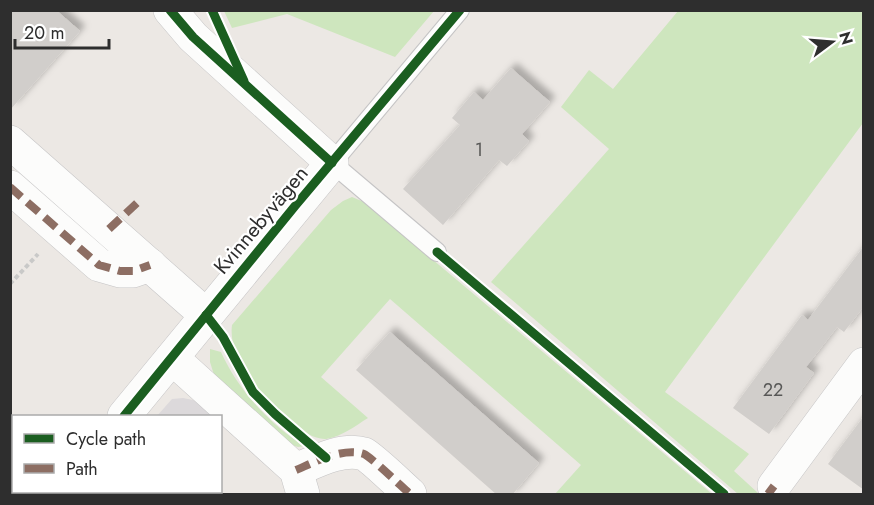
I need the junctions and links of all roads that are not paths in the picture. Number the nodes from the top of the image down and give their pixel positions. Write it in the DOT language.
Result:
graph roads {
  1 [pos="170,10"];
  2 [pos="460,10"];
  3 [pos="10,142"];
  4 [pos="332,163"];
  5 [pos="10,187"];
  6 [pos="437,252"];
  7 [pos="150,265"];
  8 [pos="206,315"];
  9 [pos="172,358"];
  10 [pos="864,364"];
  11 [pos="126,415"];
  12 [pos="300,482"];
  13 [pos="774,486"];
  14 [pos="410,495"];
  1 -- 4 [label="street, Kvinnebyvägen"];
  2 -- 4 [label="lane"];
  3 -- 7 [label="street"];
  4 -- 6 [label="lane"];
  4 -- 8 [label="street, Kvinnebyvägen"];
  5 -- 7 [label="street"];
  7 -- 8 [label="street"];
  8 -- 9 [label="street, Kvinnebyvägen"];
  9 -- 11 [label="street, Kvinnebyvägen"];
  9 -- 12 [label="street"];
  10 -- 13 [label="street"];
  12 -- 14 [label="street"];
}
